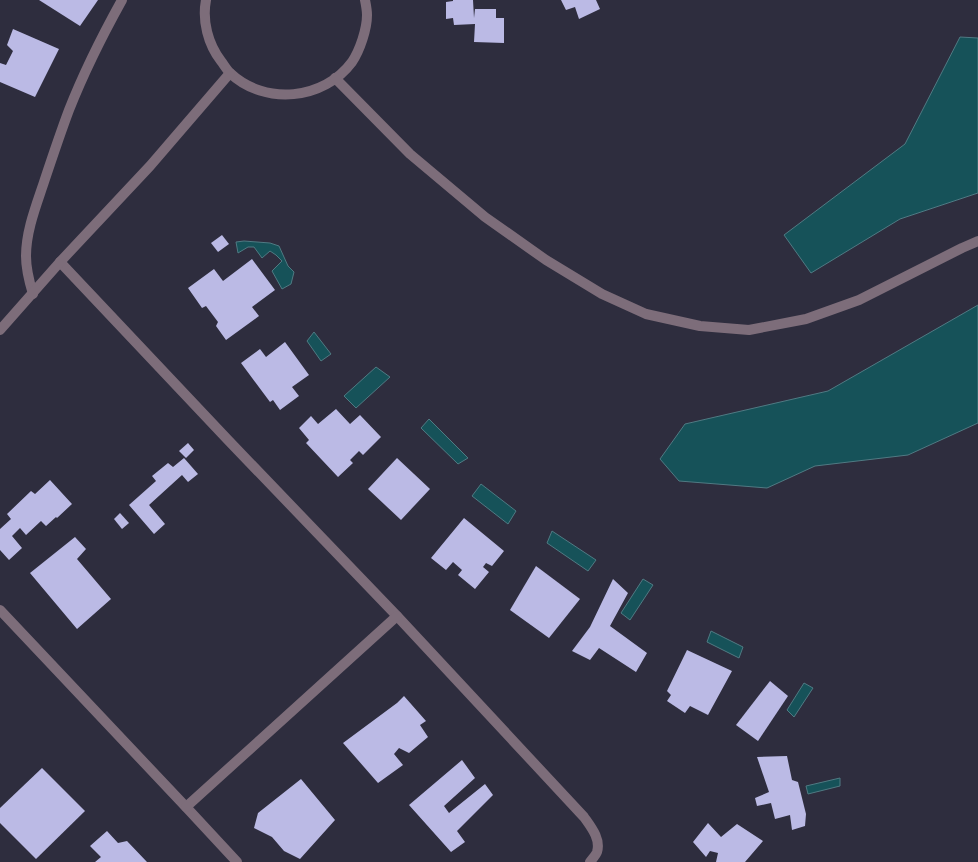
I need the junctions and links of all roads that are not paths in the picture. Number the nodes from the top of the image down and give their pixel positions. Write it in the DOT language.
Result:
graph roads {
  1 [pos="122,0"];
  2 [pos="206,0"];
  3 [pos="365,0"];
  4 [pos="230,73"];
  5 [pos="336,78"];
  6 [pos="978,241"];
  7 [pos="60,262"];
  8 [pos="33,294"];
  9 [pos="0,330"];
  10 [pos="0,610"];
  11 [pos="397,616"];
  12 [pos="186,807"];
  13 [pos="237,862"];
  14 [pos="590,862"];
  1 -- 8 [label="street"];
  2 -- 4 [label="street"];
  3 -- 5 [label="street"];
  4 -- 5 [label="street"];
  4 -- 7 [label="street"];
  5 -- 6 [label="street"];
  7 -- 8 [label="street"];
  7 -- 11 [label="street"];
  8 -- 9 [label="street"];
  10 -- 12 [label="street"];
  11 -- 12 [label="street"];
  11 -- 14 [label="street"];
  12 -- 13 [label="street"];
}
